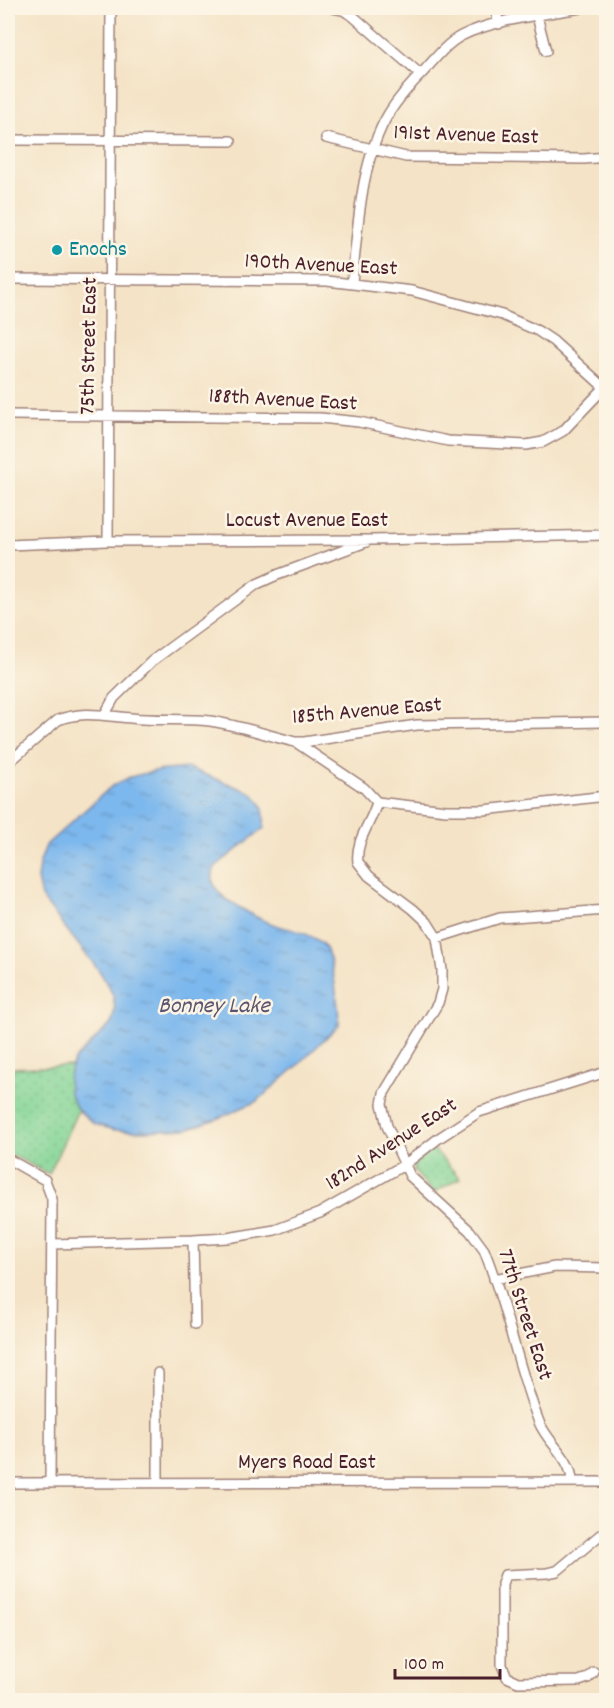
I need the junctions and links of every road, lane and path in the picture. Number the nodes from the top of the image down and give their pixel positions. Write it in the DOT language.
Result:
graph roads {
  1 [pos="111,8"];
  2 [pos="333,8"];
  3 [pos="495,8"];
  4 [pos="581,8"];
  5 [pos="537,16"];
  6 [pos="499,24"];
  7 [pos="546,51"];
  8 [pos="420,75"];
  9 [pos="326,138"];
  10 [pos="8,140"];
  11 [pos="111,140"];
  12 [pos="231,141"];
  13 [pos="372,151"];
  14 [pos="606,157"];
  15 [pos="8,279"];
  16 [pos="111,280"];
  17 [pos="352,282"];
  18 [pos="606,388"];
  19 [pos="8,415"];
  20 [pos="109,416"];
  21 [pos="606,535"];
  22 [pos="372,540"];
  23 [pos="108,541"];
  24 [pos="8,545"];
  25 [pos="105,714"];
  26 [pos="606,722"];
  27 [pos="295,742"];
  28 [pos="8,763"];
  29 [pos="606,796"];
  30 [pos="377,802"];
  31 [pos="606,910"];
  32 [pos="436,938"];
  33 [pos="606,1072"];
  34 [pos="8,1159"];
  35 [pos="404,1165"];
  36 [pos="193,1240"];
  37 [pos="52,1244"];
  38 [pos="606,1268"];
  39 [pos="494,1279"];
  40 [pos="195,1324"];
  41 [pos="158,1373"];
  42 [pos="572,1481"];
  43 [pos="158,1482"];
  44 [pos="606,1482"];
  45 [pos="8,1483"];
  46 [pos="50,1483"];
  47 [pos="606,1530"];
  48 [pos="594,1672"];
  1 -- 11 [label="street, 75th Street East"];
  2 -- 8 [label="street"];
  3 -- 6 [label="street"];
  4 -- 5 [label="street"];
  5 -- 6 [label="street"];
  5 -- 7 [label="street"];
  6 -- 8 [label="street"];
  8 -- 13 [label="street"];
  9 -- 13 [label="street, 191st Avenue East"];
  10 -- 11 [label="street"];
  11 -- 12 [label="street"];
  11 -- 16 [label="street, 75th Street East"];
  13 -- 14 [label="street, 191st Avenue East"];
  13 -- 17 [label="street"];
  15 -- 16 [label="street, 190th Avenue East"];
  16 -- 17 [label="street, 190th Avenue East"];
  16 -- 20 [label="street, 75th Street East"];
  17 -- 18 [label="street, 190th Avenue East"];
  18 -- 20 [label="street, 188th Avenue East"];
  19 -- 20 [label="street, 188th Avenue East"];
  20 -- 23 [label="street, 75th Street East"];
  21 -- 22 [label="street, Locust Avenue East"];
  22 -- 23 [label="street, Locust Avenue East"];
  22 -- 25 [label="street"];
  23 -- 24 [label="street, Locust Avenue East"];
  25 -- 27 [label="street, 185th Avenue East"];
  25 -- 28 [label="street, 185th Avenue East"];
  26 -- 27 [label="street, 185th Avenue East"];
  27 -- 30 [label="street"];
  29 -- 30 [label="street"];
  30 -- 32 [label="street, 77th Street East"];
  31 -- 32 [label="street"];
  32 -- 35 [label="street, 77th Street East"];
  33 -- 35 [label="street, 182nd Avenue East"];
  34 -- 37 [label="street"];
  35 -- 36 [label="street, 182nd Avenue East"];
  35 -- 39 [label="street, 77th Street East"];
  36 -- 37 [label="street, 182nd Avenue East"];
  36 -- 40 [label="street"];
  37 -- 46 [label="street"];
  38 -- 39 [label="street"];
  39 -- 42 [label="street, 77th Street East"];
  41 -- 43 [label="street"];
  42 -- 43 [label="street, Myers Road East"];
  42 -- 44 [label="street, Myers Road East"];
  43 -- 46 [label="street, Myers Road East"];
  45 -- 46 [label="street, Myers Road East"];
  47 -- 48 [label="street"];
}
